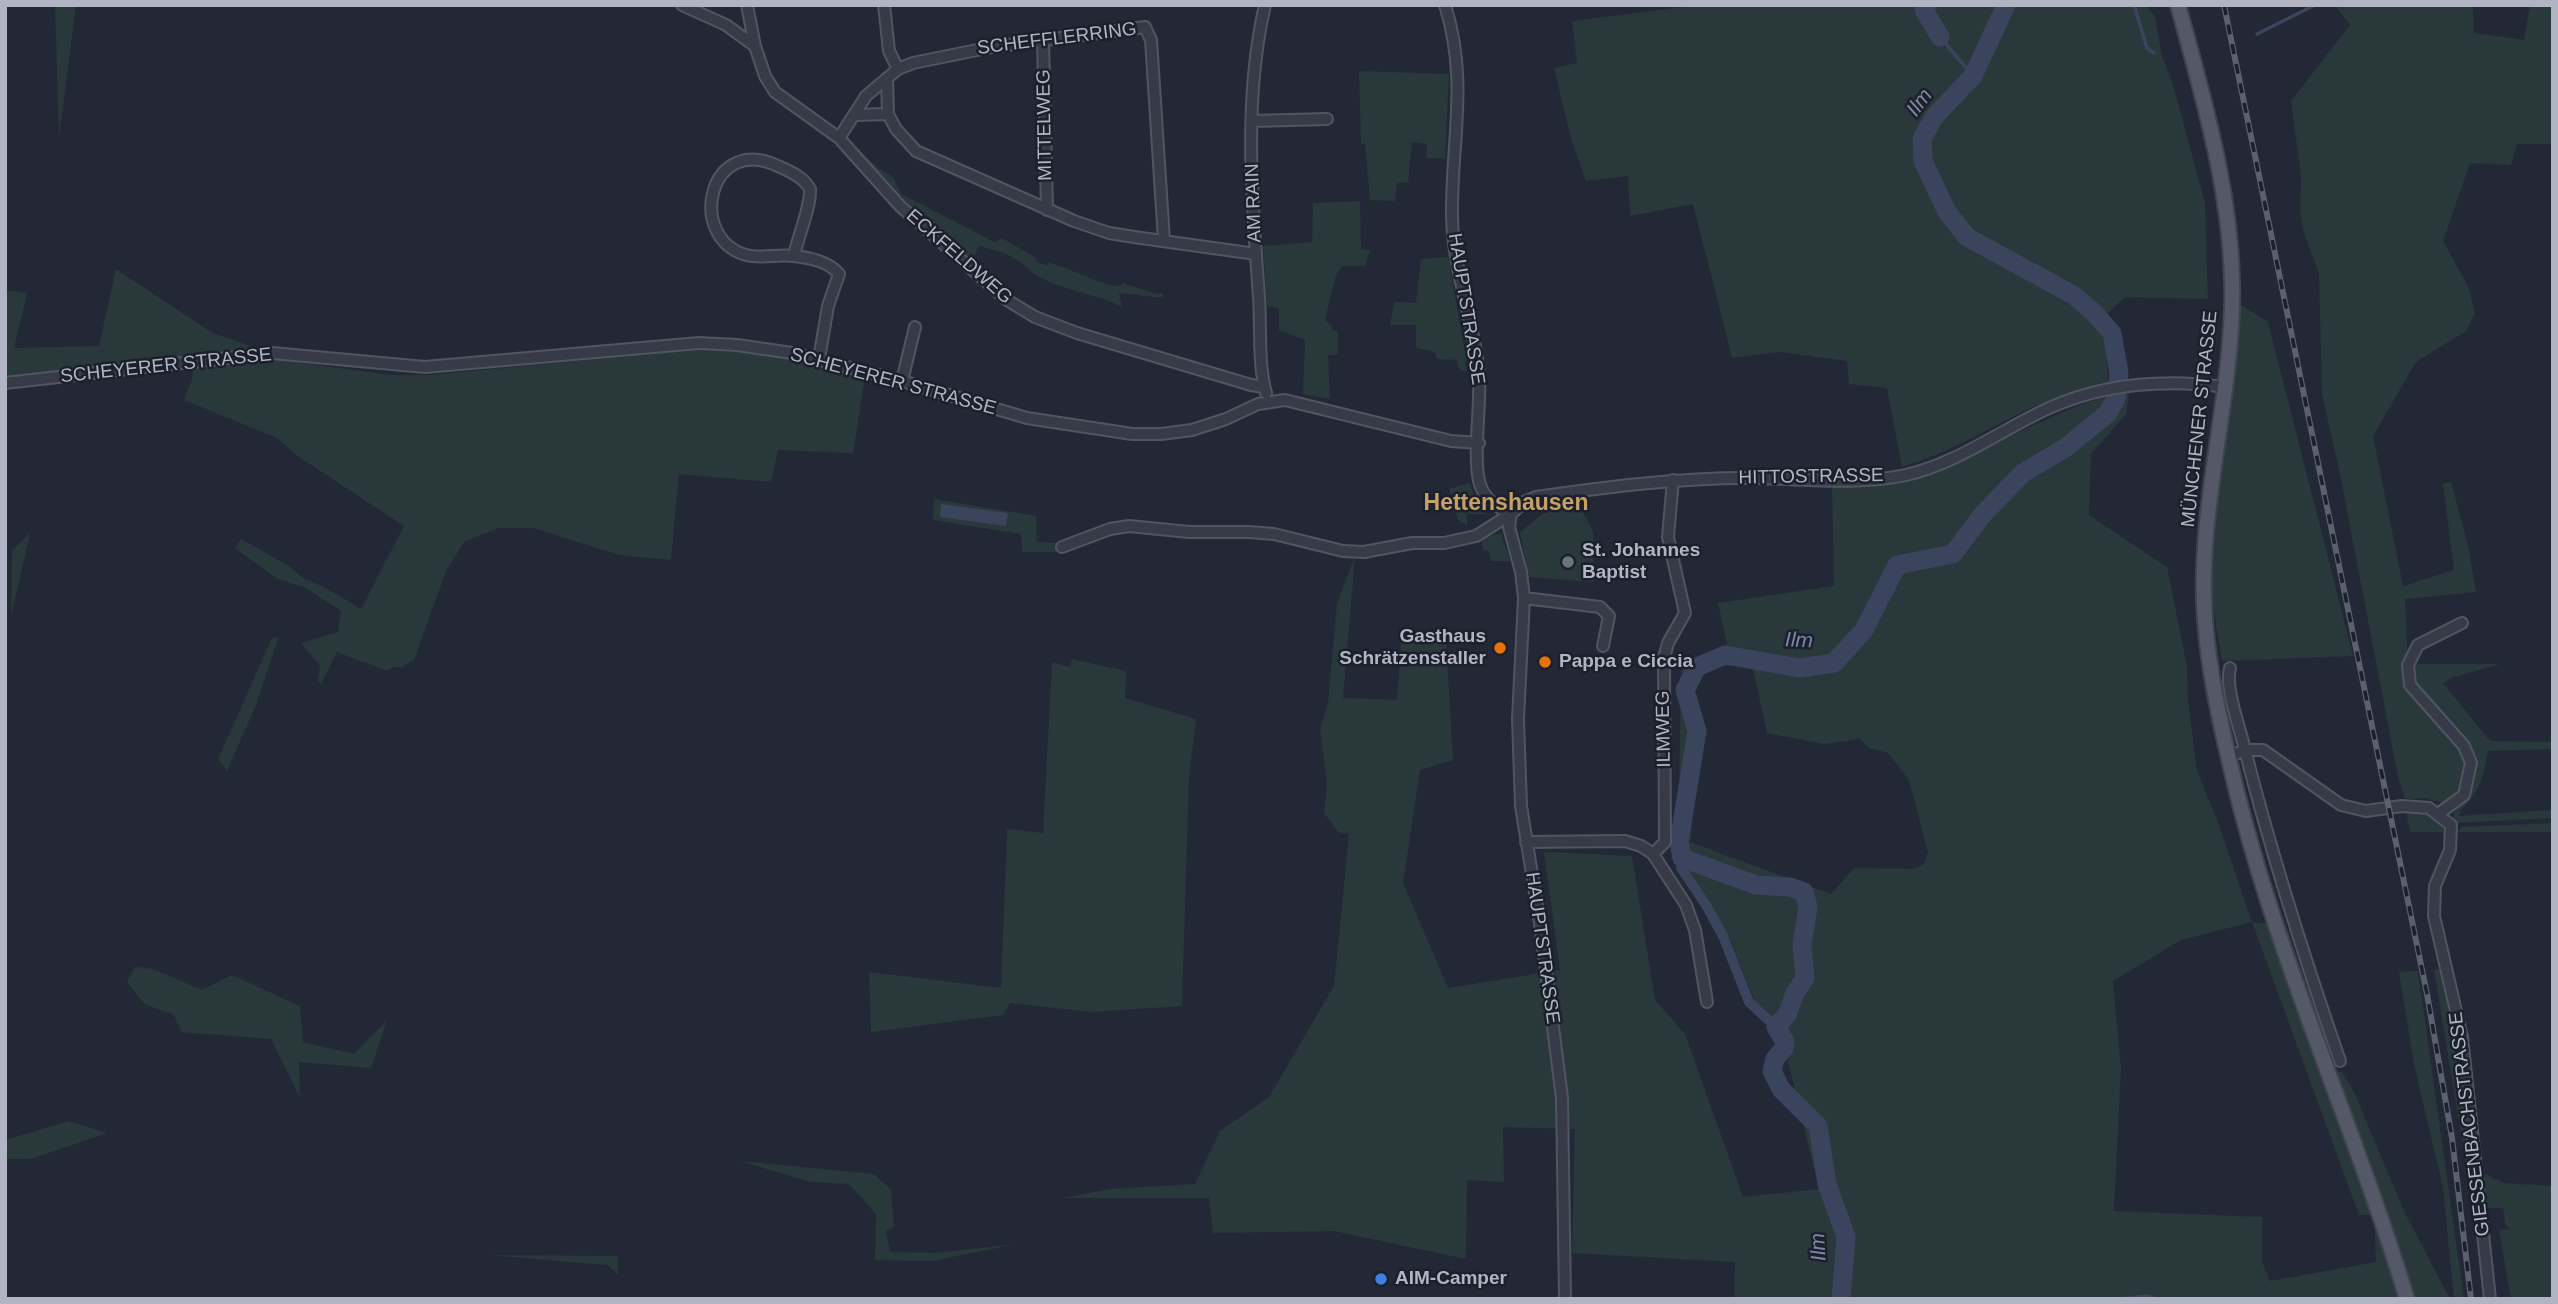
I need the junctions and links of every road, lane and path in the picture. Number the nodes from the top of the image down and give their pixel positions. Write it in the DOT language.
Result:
graph roads {
  1 [pos="682,5"];
  2 [pos="747,5"];
  3 [pos="884,5"];
  4 [pos="1265,5"];
  5 [pos="1445,5"];
  6 [pos="2178,5"];
  7 [pos="1043,40"];
  8 [pos="755,46"];
  9 [pos="898,69"];
  10 [pos="887,78"];
  11 [pos="888,114"];
  12 [pos="855,116"];
  13 [pos="1327,119"];
  14 [pos="1252,121"];
  15 [pos="839,138"];
  16 [pos="1047,210"];
  17 [pos="1164,240"];
  18 [pos="1256,254"];
  19 [pos="794,256"];
  20 [pos="915,327"];
  21 [pos="819,359"];
  22 [pos="902,381"];
  23 [pos="5,383"];
  24 [pos="1264,387"];
  25 [pos="2225,387"];
  26 [pos="1268,401"];
  27 [pos="1479,443"];
  28 [pos="1674,480"];
  29 [pos="1511,514"];
  30 [pos="1062,547"];
  31 [pos="1524,598"];
  32 [pos="2462,623"];
  33 [pos="1603,646"];
  34 [pos="2230,668"];
  35 [pos="2245,750"];
  36 [pos="2228,757"];
  37 [pos="2438,814"];
  38 [pos="1526,842"];
  39 [pos="1653,854"];
  40 [pos="1707,1002"];
  41 [pos="2340,1061"];
  42 [pos="1565,1299"];
  43 [pos="2407,1299"];
  44 [pos="2490,1299"];
  1 -- 8 [label="street"];
  2 -- 8 [label="street, ECKFELDWEG"];
  3 -- 9 [label="street"];
  4 -- 14 [label="street, AM RAIN"];
  5 -- 27 [label="street, HAUPTSTRASSE"];
  6 -- 25 [label="main road, MÜNCHENER STRASSE"];
  7 -- 9 [label="street, SCHEFFLERRING"];
  7 -- 16 [label="street, MITTELWEG"];
  7 -- 17 [label="street, SCHEFFLERRING"];
  8 -- 15 [label="street, ECKFELDWEG"];
  9 -- 10 [label="street, SCHEFFLERRING"];
  10 -- 11 [label="street"];
  10 -- 12 [label="street, SCHEFFLERRING"];
  11 -- 12 [label="street"];
  11 -- 16 [label="street"];
  12 -- 15 [label="street, SCHEFFLERRING"];
  13 -- 14 [label="street"];
  14 -- 18 [label="street, AM RAIN"];
  15 -- 24 [label="street, ECKFELDWEG"];
  16 -- 17 [label="street"];
  17 -- 18 [label="street"];
  18 -- 24 [label="street, AM RAIN"];
  19 -- 19 [label="street"];
  19 -- 21 [label="street"];
  20 -- 22 [label="street"];
  21 -- 22 [label="street, SCHEYERER STRASSE"];
  21 -- 23 [label="street, SCHEYERER STRASSE"];
  22 -- 26 [label="street, SCHEYERER STRASSE"];
  24 -- 26 [label="street, AM RAIN"];
  25 -- 28 [label="street, HITTOSTRASSE"];
  25 -- 36 [label="main road, MÜNCHENER STRASSE"];
  26 -- 27 [label="street, SCHEYERER STRASSE"];
  27 -- 29 [label="street, HAUPTSTRASSE"];
  28 -- 29 [label="street, HITTOSTRASSE"];
  28 -- 39 [label="street, ILMWEG"];
  29 -- 30 [label="street, HITTOSTRASSE"];
  29 -- 31 [label="street, HAUPTSTRASSE"];
  31 -- 33 [label="street"];
  31 -- 38 [label="street, HAUPTSTRASSE"];
  32 -- 37 [label="street"];
  34 -- 35 [label="street"];
  35 -- 36 [label="street"];
  35 -- 37 [label="street"];
  35 -- 41 [label="street"];
  36 -- 43 [label="main road, MÜNCHENER STRASSE"];
  37 -- 44 [label="street, GIESSENBACHSTRASSE"];
  38 -- 39 [label="street"];
  38 -- 42 [label="street, HAUPTSTRASSE"];
  39 -- 40 [label="street"];
}
